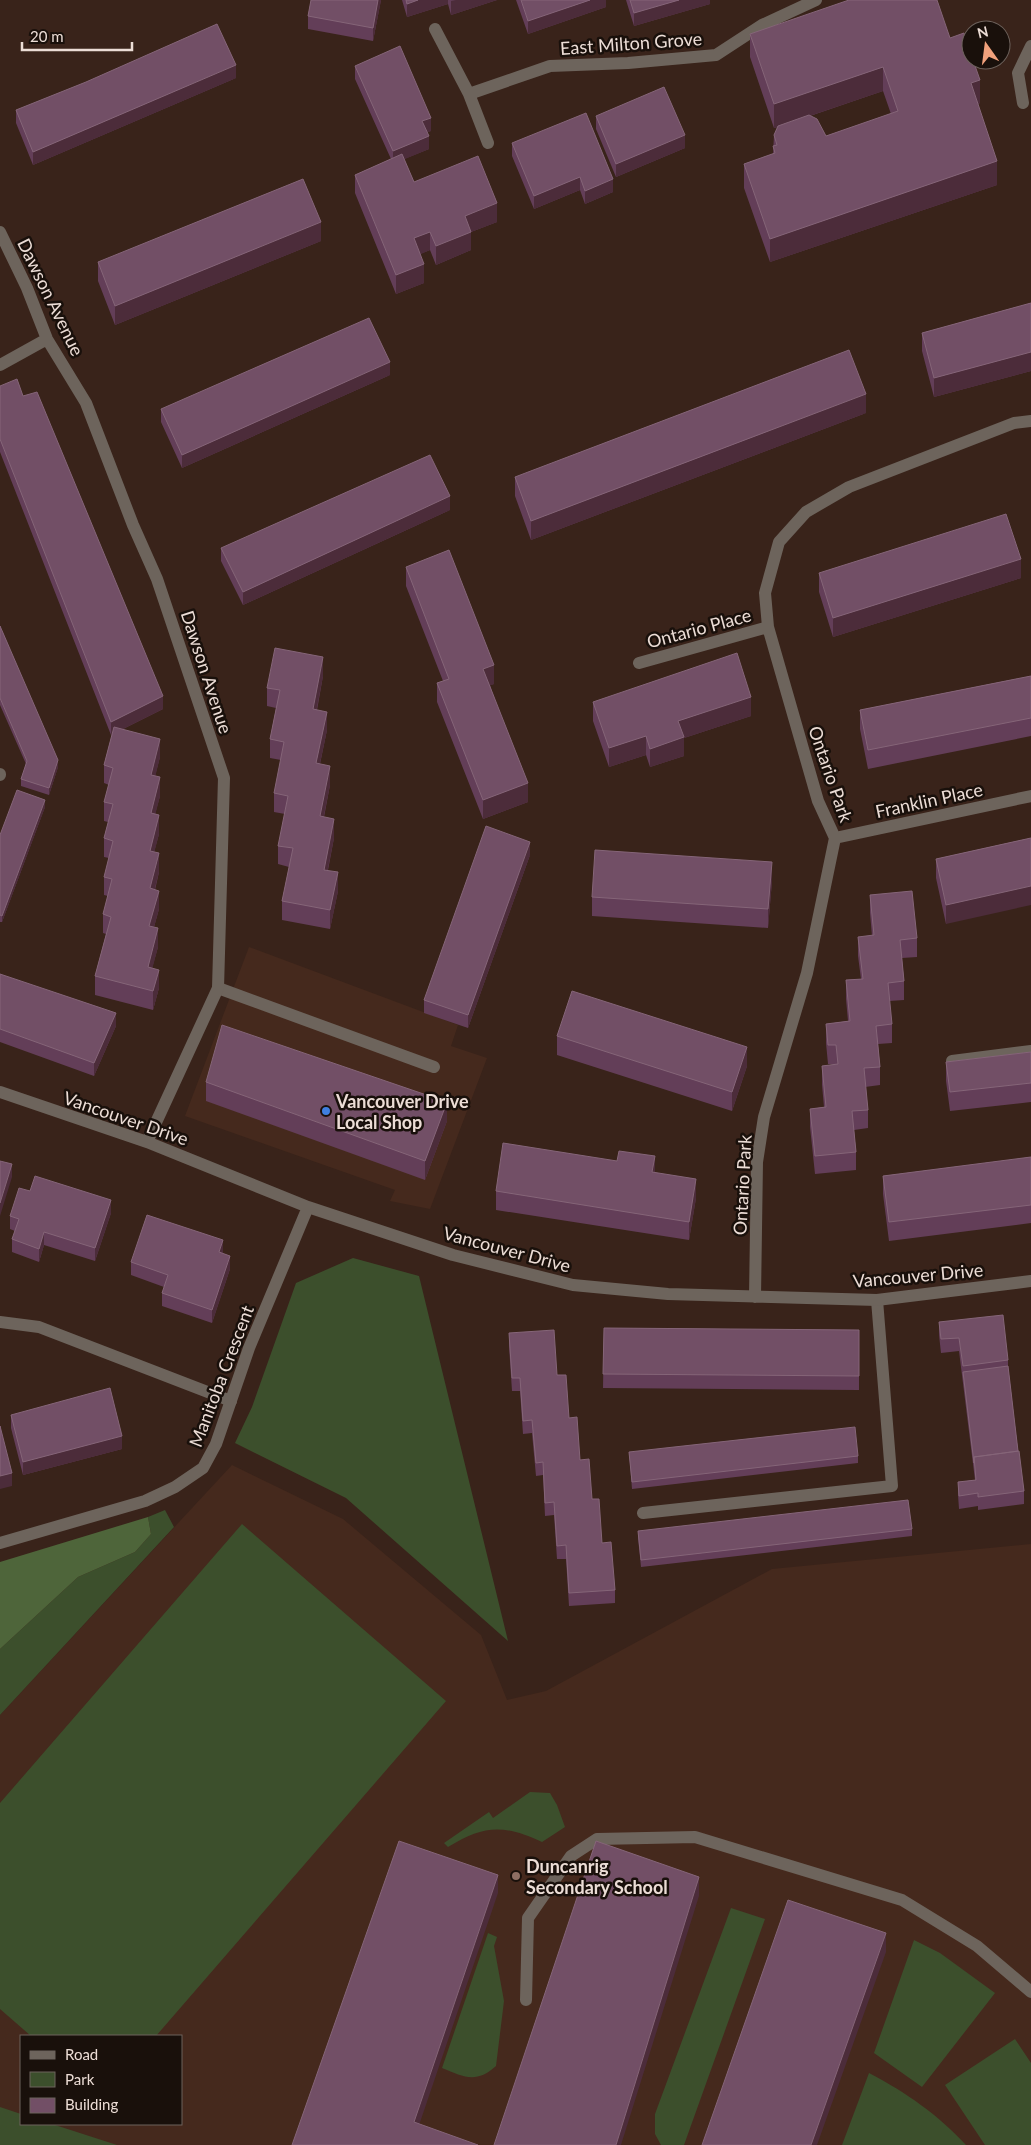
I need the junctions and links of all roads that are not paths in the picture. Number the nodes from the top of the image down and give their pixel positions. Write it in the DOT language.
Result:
graph roads {
  1 [pos="816,0"];
  2 [pos="435,29"];
  3 [pos="1031,46"];
  4 [pos="469,94"];
  5 [pos="1023,103"];
  6 [pos="488,143"];
  7 [pos="0,232"];
  8 [pos="47,340"];
  9 [pos="0,365"];
  10 [pos="1031,421"];
  11 [pos="768,627"];
  12 [pos="638,663"];
  13 [pos="1031,796"];
  14 [pos="835,838"];
  15 [pos="218,988"];
  16 [pos="1031,1051"];
  17 [pos="952,1061"];
  18 [pos="434,1067"];
  19 [pos="0,1092"];
  20 [pos="147,1142"];
  21 [pos="308,1206"];
  22 [pos="1031,1281"];
  23 [pos="755,1296"];
  24 [pos="877,1300"];
  25 [pos="0,1322"];
  26 [pos="230,1402"];
  27 [pos="643,1513"];
  28 [pos="0,1543"];
  29 [pos="1031,1992"];
  30 [pos="526,2000"];
  1 -- 4 [label="street, East Milton Grove"];
  2 -- 4 [label="street"];
  3 -- 5 [label="street"];
  4 -- 6 [label="street"];
  7 -- 8 [label="street, Dawson Avenue"];
  8 -- 9 [label="street"];
  8 -- 15 [label="street, Dawson Avenue"];
  10 -- 11 [label="street, Ontario Park"];
  11 -- 12 [label="street, Ontario Place"];
  11 -- 14 [label="street, Ontario Park"];
  13 -- 14 [label="street, Franklin Place"];
  14 -- 23 [label="street, Ontario Park"];
  15 -- 18 [label="street"];
  15 -- 20 [label="street, Dawson Avenue"];
  16 -- 17 [label="street"];
  19 -- 20 [label="street, Vancouver Drive"];
  20 -- 21 [label="street, Vancouver Drive"];
  21 -- 23 [label="street, Vancouver Drive"];
  21 -- 26 [label="street, Manitoba Crescent"];
  22 -- 24 [label="street, Vancouver Drive"];
  23 -- 24 [label="street, Vancouver Drive"];
  24 -- 27 [label="street"];
  25 -- 26 [label="street"];
  26 -- 28 [label="street, Manitoba Crescent"];
  29 -- 30 [label="street"];
}
